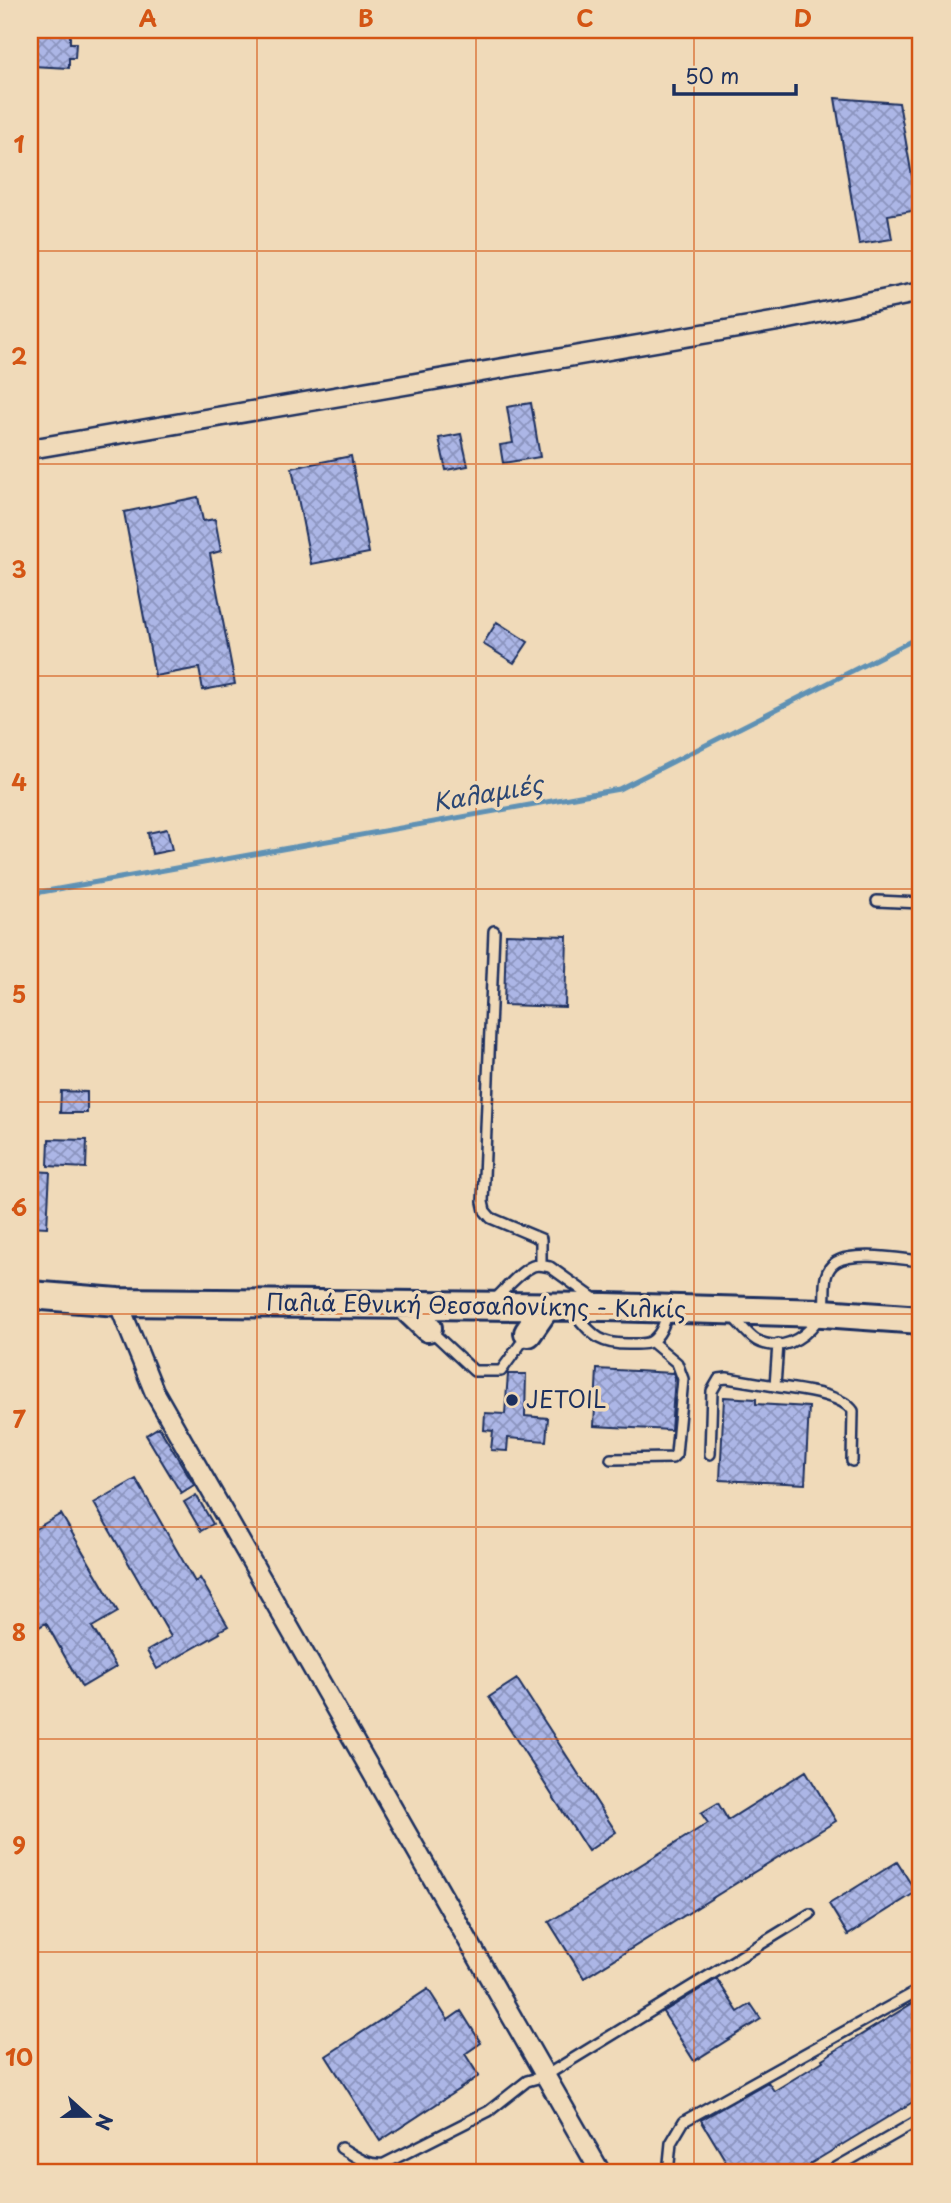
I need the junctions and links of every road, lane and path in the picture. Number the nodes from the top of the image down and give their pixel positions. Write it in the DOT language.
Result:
graph roads {
  1 [pos="921,292"];
  2 [pos="30,449"];
  3 [pos="877,901"];
  4 [pos="921,903"];
  5 [pos="494,931"];
  6 [pos="921,1261"];
  7 [pos="541,1265"];
  8 [pos="30,1295"];
  9 [pos="118,1302"];
  10 [pos="404,1305"];
  11 [pos="486,1307"];
  12 [pos="557,1307"];
  13 [pos="606,1307"];
  14 [pos="669,1309"];
  15 [pos="727,1311"];
  16 [pos="823,1313"];
  17 [pos="921,1320"];
  18 [pos="428,1328"];
  19 [pos="528,1333"];
  20 [pos="652,1342"];
  21 [pos="778,1345"];
  22 [pos="775,1386"];
  23 [pos="710,1454"];
  24 [pos="611,1459"];
  25 [pos="852,1461"];
  26 [pos="810,1914"];
  27 [pos="921,1989"];
  28 [pos="545,2076"];
  29 [pos="921,2119"];
  30 [pos="341,2148"];
  31 [pos="601,2173"];
  32 [pos="668,2173"];
  33 [pos="827,2173"];
  1 -- 2 [label="street"];
  3 -- 4 [label="lane"];
  5 -- 7 [label="lane"];
  6 -- 16 [label="lane"];
  7 -- 11 [label="lane"];
  7 -- 13 [label="lane"];
  8 -- 9 [label="main road, Παλιά Εθνική Θεσσαλονίκης - Κιλκίς"];
  9 -- 10 [label="main road, Παλιά Εθνική Θεσσαλονίκης - Κιλκίς"];
  9 -- 28 [label="street"];
  10 -- 11 [label="main road, Παλιά Εθνική Θεσσαλονίκης - Κιλκίς"];
  10 -- 18 [label="main road"];
  11 -- 12 [label="main road, Παλιά Εθνική Θεσσαλονίκης - Κιλκίς"];
  12 -- 13 [label="main road, Παλιά Εθνική Θεσσαλονίκης - Κιλκίς"];
  12 -- 19 [label="main road"];
  12 -- 20 [label="lane"];
  13 -- 14 [label="main road, Παλιά Εθνική Θεσσαλονίκης - Κιλκίς"];
  14 -- 15 [label="main road, Παλιά Εθνική Θεσσαλονίκης - Κιλκίς"];
  14 -- 20 [label="lane"];
  15 -- 16 [label="main road, Παλιά Εθνική Θεσσαλονίκης - Κιλκίς"];
  15 -- 21 [label="lane"];
  16 -- 17 [label="main road, Παλιά Εθνική Θεσσαλονίκης - Κιλκίς"];
  16 -- 21 [label="lane"];
  18 -- 19 [label="lane"];
  20 -- 24 [label="lane"];
  21 -- 22 [label="lane"];
  22 -- 23 [label="lane"];
  22 -- 25 [label="lane"];
  26 -- 28 [label="lane"];
  27 -- 32 [label="lane"];
  28 -- 30 [label="lane"];
  28 -- 31 [label="street"];
  29 -- 33 [label="lane"];
}
